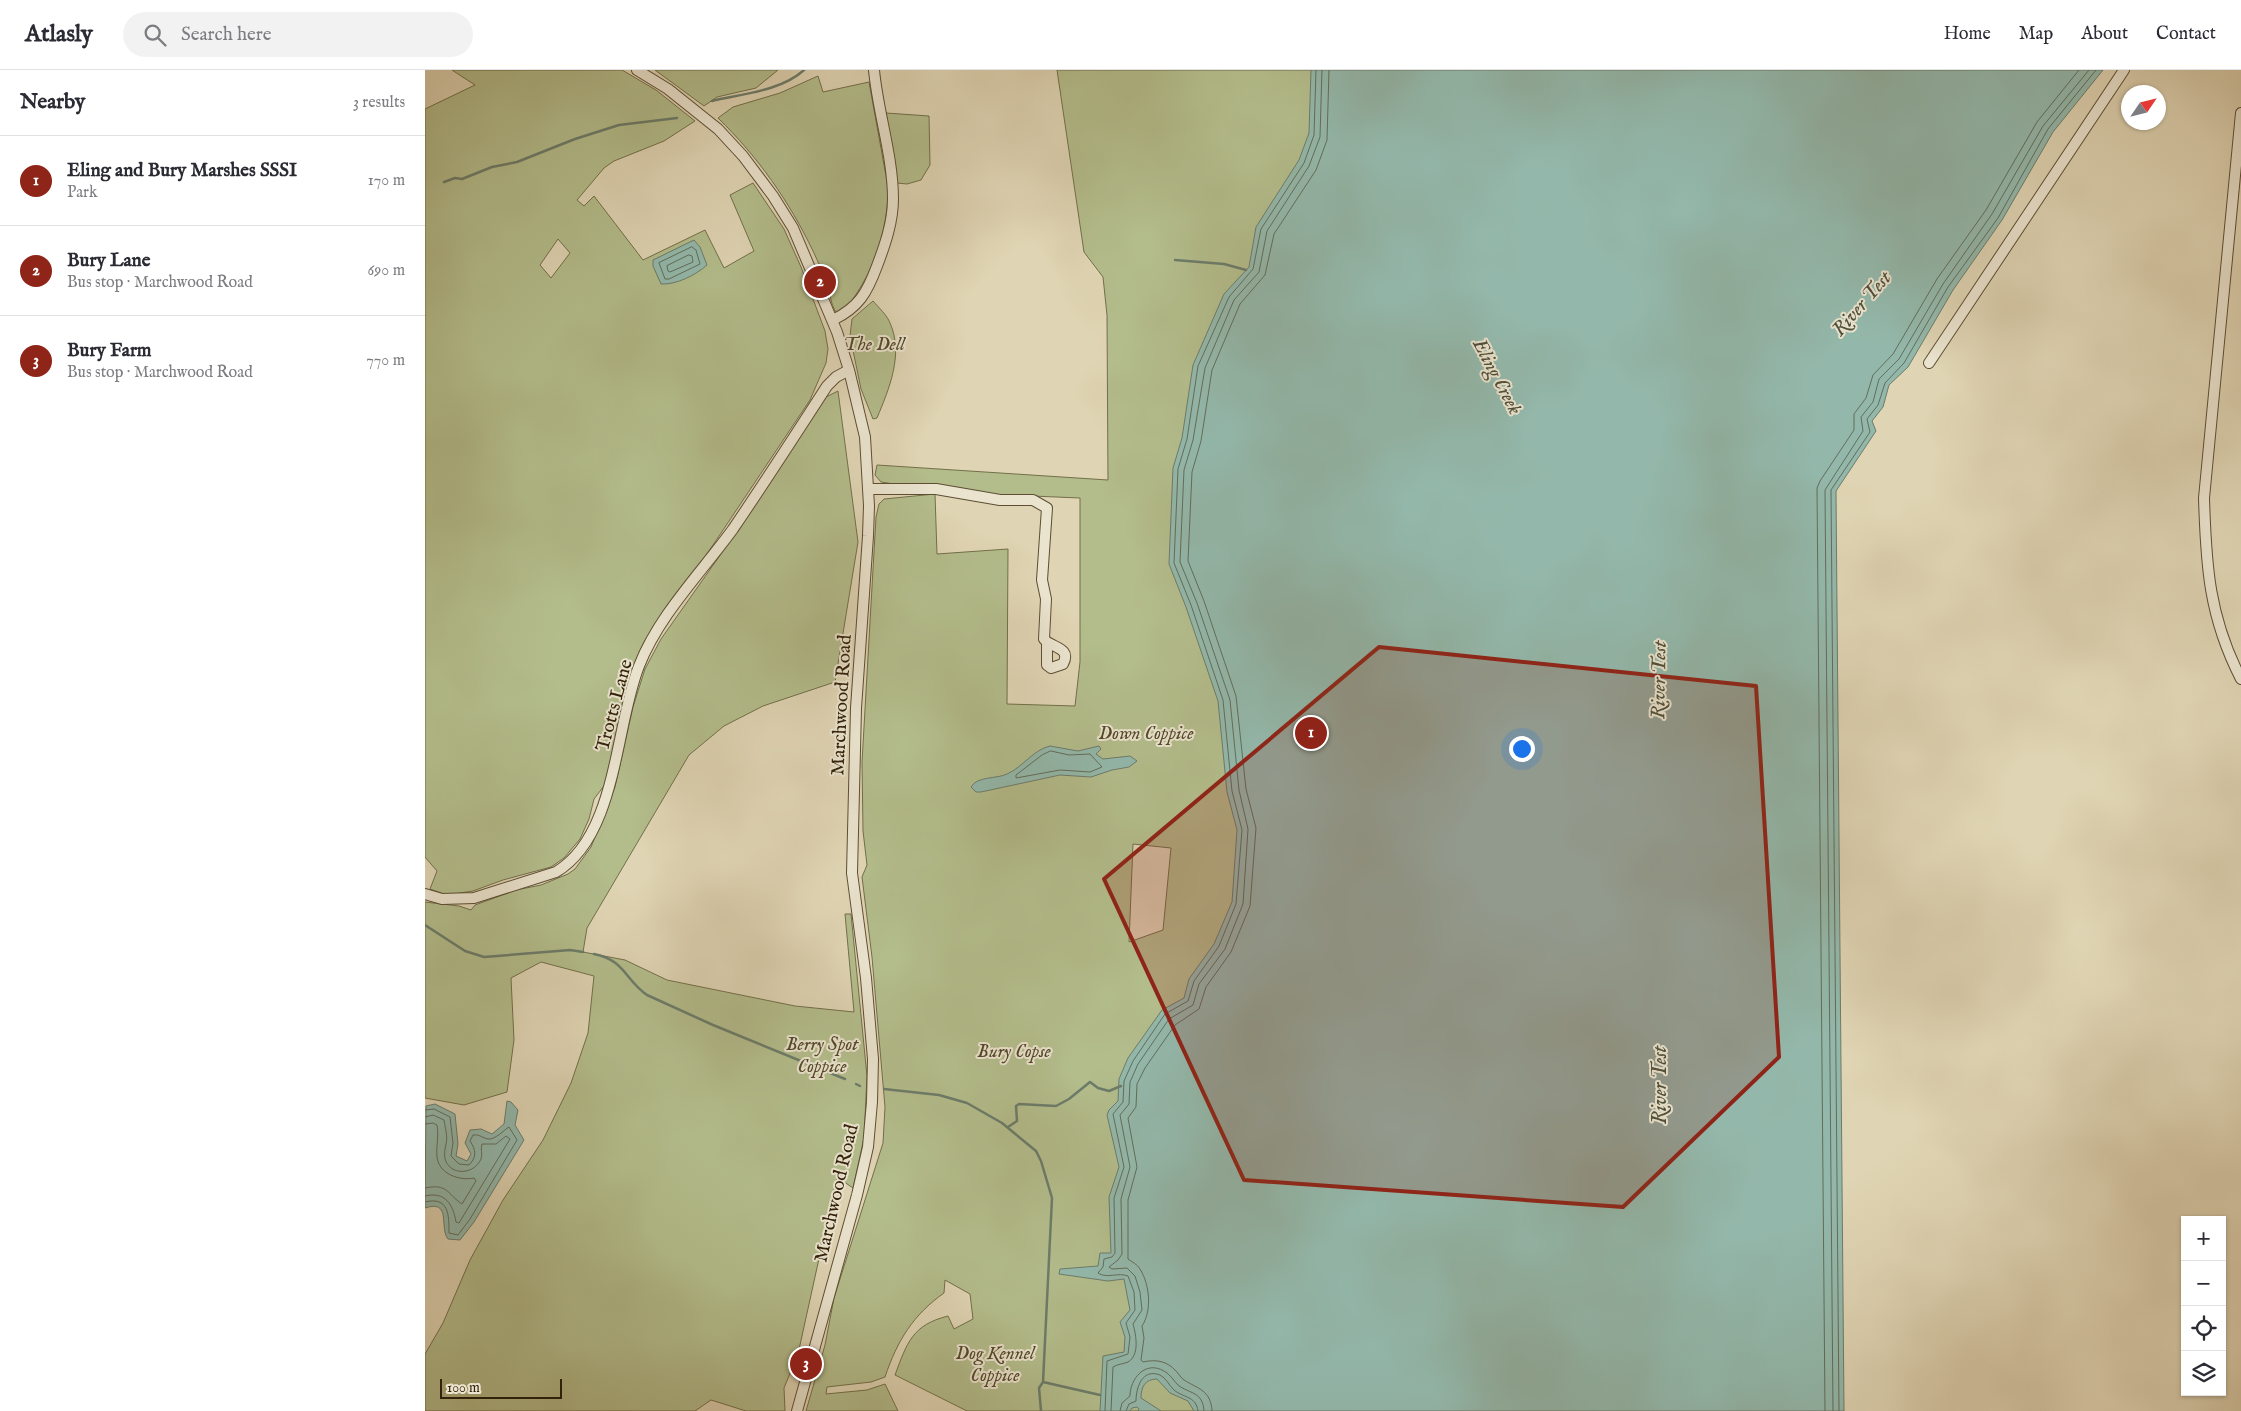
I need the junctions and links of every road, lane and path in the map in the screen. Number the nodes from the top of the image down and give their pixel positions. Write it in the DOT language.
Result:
graph roads {
  1 [pos="637,70"];
  2 [pos="874,70"];
  3 [pos="2124,70"];
  4 [pos="2241,113"];
  5 [pos="833,320"];
  6 [pos="1929,363"];
  7 [pos="849,370"];
  8 [pos="868,489"];
  9 [pos="1047,643"];
  10 [pos="2241,679"];
  11 [pos="425,894"];
  12 [pos="797,1411"];
  1 -- 5 [label="street, Marchwood Road"];
  2 -- 5 [label="street"];
  3 -- 6 [label="street"];
  4 -- 10 [label="street"];
  5 -- 7 [label="street, Marchwood Road"];
  7 -- 8 [label="street, Marchwood Road"];
  7 -- 11 [label="street, Trotts Lane"];
  8 -- 9 [label="street"];
  8 -- 12 [label="street, Marchwood Road"];
}
